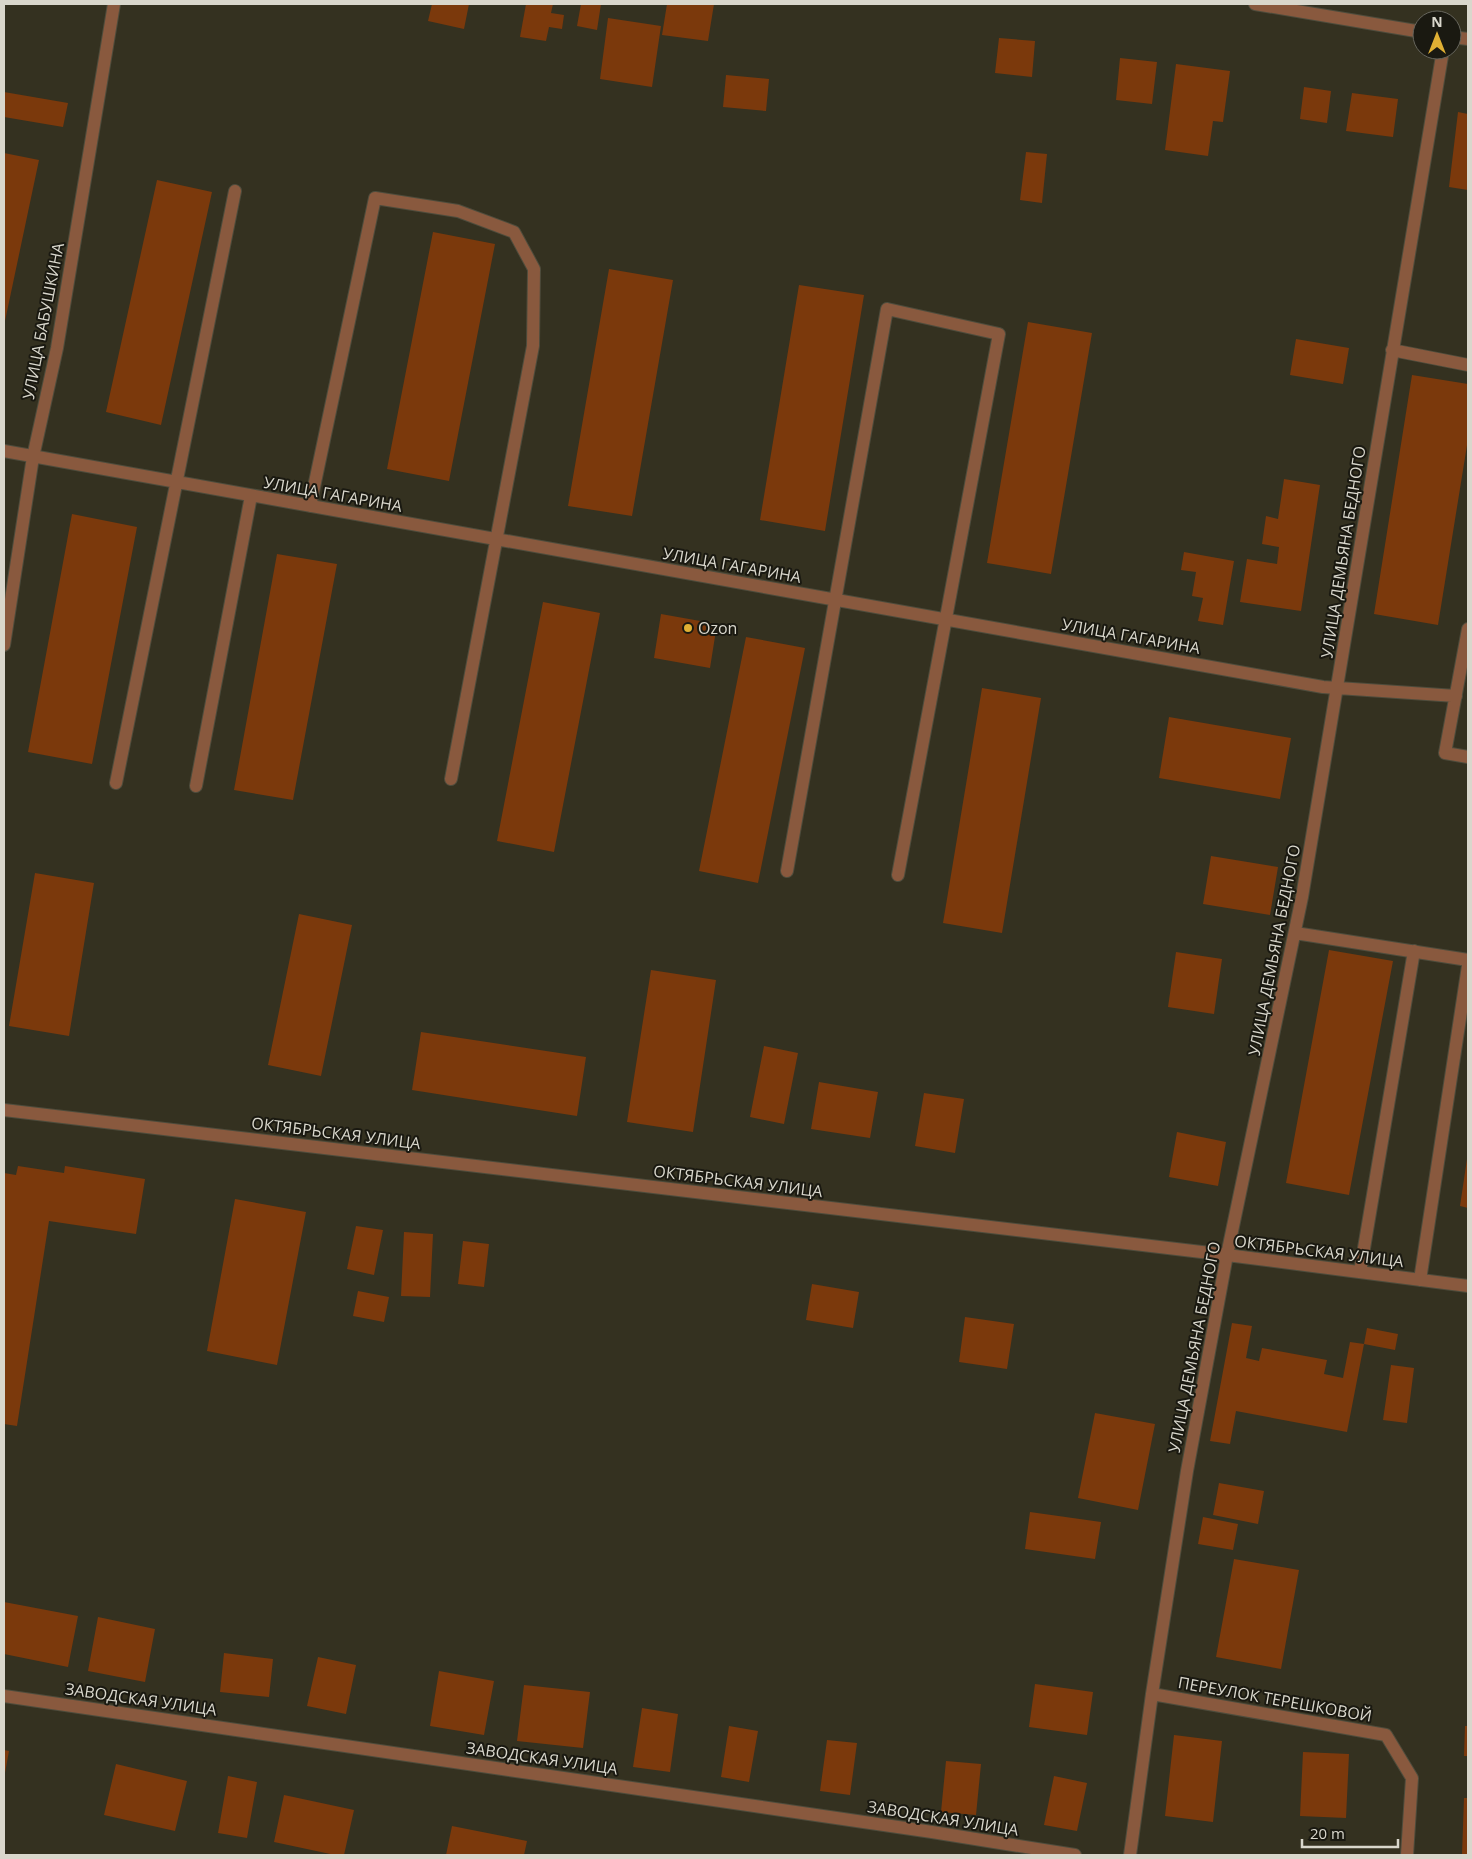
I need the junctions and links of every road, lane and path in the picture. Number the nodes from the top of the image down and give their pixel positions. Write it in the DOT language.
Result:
graph roads {
  1 [pos="114,4"];
  2 [pos="1255,4"];
  3 [pos="1412,30"];
  4 [pos="1441,60"];
  5 [pos="235,191"];
  6 [pos="1392,350"];
  7 [pos="1468,364"];
  8 [pos="4,451"];
  9 [pos="33,457"];
  10 [pos="176,482"];
  11 [pos="251,496"];
  12 [pos="310,506"];
  13 [pos="496,540"];
  14 [pos="836,600"];
  15 [pos="946,619"];
  16 [pos="1468,629"];
  17 [pos="4,645"];
  18 [pos="1337,688"];
  19 [pos="1456,696"];
  20 [pos="1468,757"];
  21 [pos="452,779"];
  22 [pos="116,783"];
  23 [pos="196,786"];
  24 [pos="787,871"];
  25 [pos="898,875"];
  26 [pos="1295,934"];
  27 [pos="1414,951"];
  28 [pos="1468,960"];
  29 [pos="1468,966"];
  30 [pos="4,1110"];
  31 [pos="1227,1255"];
  32 [pos="1360,1272"];
  33 [pos="1420,1280"];
  34 [pos="1468,1286"];
  35 [pos="1152,1694"];
  36 [pos="4,1696"];
  37 [pos="1075,1855"];
  38 [pos="1130,1855"];
  39 [pos="1407,1855"];
  1 -- 9 [label="street, УЛИЦА БАБУШКИНА"];
  2 -- 3 [label="street"];
  4 -- 6 [label="street, УЛИЦА ДЕМЬЯНА БЕДНОГО"];
  5 -- 10 [label="street"];
  6 -- 7 [label="street"];
  6 -- 18 [label="street, УЛИЦА ДЕМЬЯНА БЕДНОГО"];
  8 -- 9 [label="street, УЛИЦА ГАГАРИНА"];
  9 -- 10 [label="street, УЛИЦА ГАГАРИНА"];
  9 -- 17 [label="street, УЛИЦА БАБУШКИНА"];
  10 -- 11 [label="street, УЛИЦА ГАГАРИНА"];
  10 -- 22 [label="street"];
  11 -- 12 [label="street, УЛИЦА ГАГАРИНА"];
  11 -- 23 [label="street"];
  12 -- 13 [label="street, УЛИЦА ГАГАРИНА"];
  12 -- 13 [label="street"];
  13 -- 14 [label="street, УЛИЦА ГАГАРИНА"];
  13 -- 21 [label="street"];
  14 -- 15 [label="street, УЛИЦА ГАГАРИНА"];
  14 -- 15 [label="street"];
  14 -- 24 [label="street"];
  15 -- 18 [label="street, УЛИЦА ГАГАРИНА"];
  15 -- 25 [label="street"];
  16 -- 19 [label="street"];
  18 -- 19 [label="street, УЛИЦА ГАГАРИНА"];
  18 -- 26 [label="street, УЛИЦА ДЕМЬЯНА БЕДНОГО"];
  19 -- 20 [label="street"];
  26 -- 27 [label="street"];
  26 -- 31 [label="street, УЛИЦА ДЕМЬЯНА БЕДНОГО"];
  27 -- 28 [label="street"];
  27 -- 32 [label="street"];
  29 -- 33 [label="street"];
  30 -- 31 [label="street, ОКТЯБРЬСКАЯ УЛИЦА"];
  31 -- 32 [label="street, ОКТЯБРЬСКАЯ УЛИЦА"];
  31 -- 35 [label="street, УЛИЦА ДЕМЬЯНА БЕДНОГО"];
  32 -- 33 [label="street, ОКТЯБРЬСКАЯ УЛИЦА"];
  33 -- 34 [label="street, ОКТЯБРЬСКАЯ УЛИЦА"];
  35 -- 38 [label="street, УЛИЦА ДЕМЬЯНА БЕДНОГО"];
  35 -- 39 [label="street, ПЕРЕУЛОК ТЕРЕШКОВОЙ"];
  36 -- 37 [label="street, ЗАВОДСКАЯ УЛИЦА"];
}
